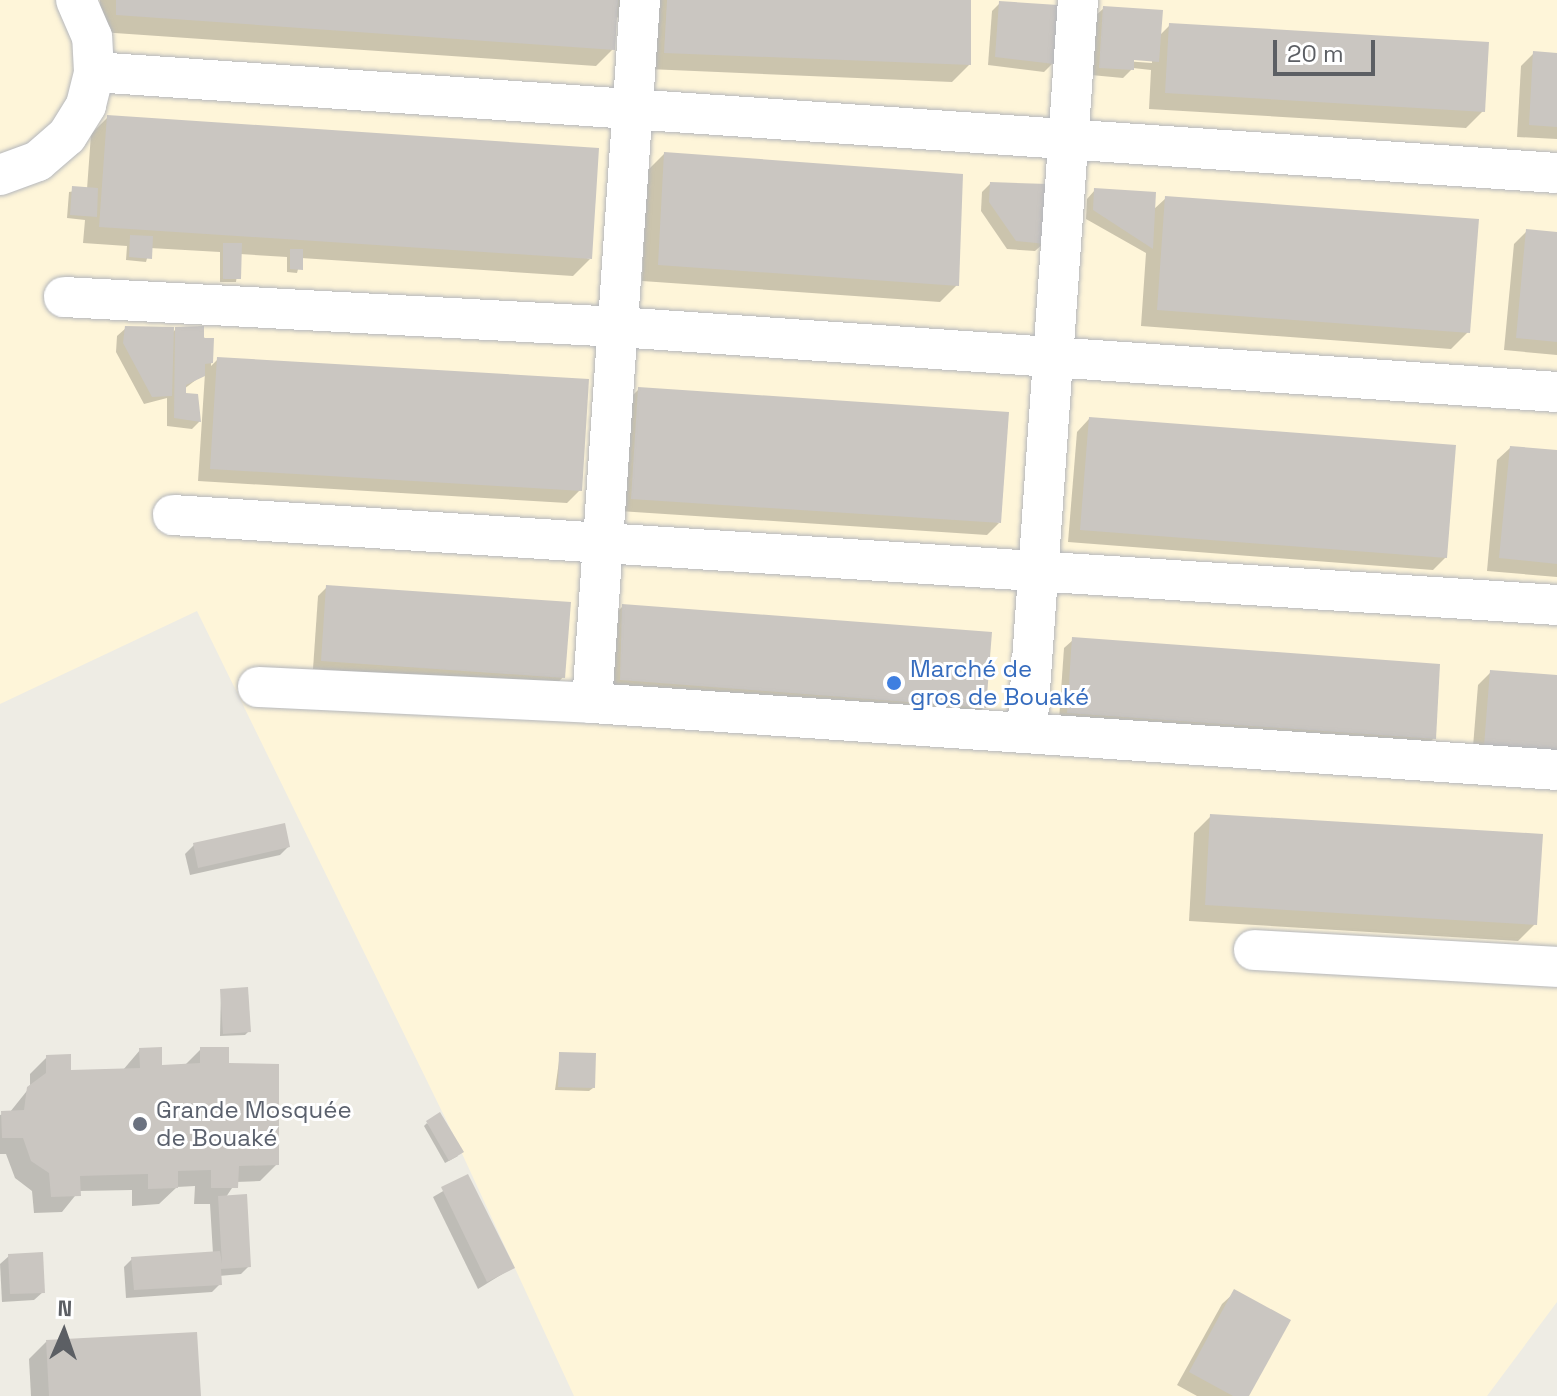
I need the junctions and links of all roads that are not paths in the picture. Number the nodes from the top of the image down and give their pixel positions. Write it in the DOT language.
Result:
graph roads {
  1 [pos="76,0"];
  2 [pos="640,0"];
  3 [pos="1078,0"];
  4 [pos="94,72"];
  5 [pos="633,109"];
  6 [pos="1068,140"];
  7 [pos="1557,173"];
  8 [pos="0,175"];
  9 [pos="64,297"];
  10 [pos="618,327"];
  11 [pos="1053,358"];
  12 [pos="1557,392"];
  13 [pos="173,515"];
  14 [pos="603,540"];
  15 [pos="1039,569"];
  16 [pos="1557,605"];
  17 [pos="258,687"];
  18 [pos="592,703"];
  19 [pos="1027,733"];
  20 [pos="1557,770"];
  21 [pos="1254,950"];
  22 [pos="1557,967"];
  1 -- 4 [label="lane"];
  2 -- 5 [label="lane"];
  3 -- 6 [label="lane"];
  4 -- 5 [label="lane"];
  4 -- 8 [label="lane"];
  5 -- 6 [label="lane"];
  5 -- 10 [label="lane"];
  6 -- 7 [label="lane"];
  6 -- 11 [label="lane"];
  9 -- 10 [label="lane"];
  10 -- 11 [label="lane"];
  10 -- 14 [label="lane"];
  11 -- 12 [label="lane"];
  11 -- 15 [label="lane"];
  13 -- 14 [label="lane"];
  14 -- 15 [label="lane"];
  14 -- 18 [label="lane"];
  15 -- 16 [label="lane"];
  15 -- 19 [label="lane"];
  17 -- 18 [label="lane"];
  18 -- 19 [label="lane"];
  19 -- 20 [label="lane"];
  21 -- 22 [label="lane"];
}
